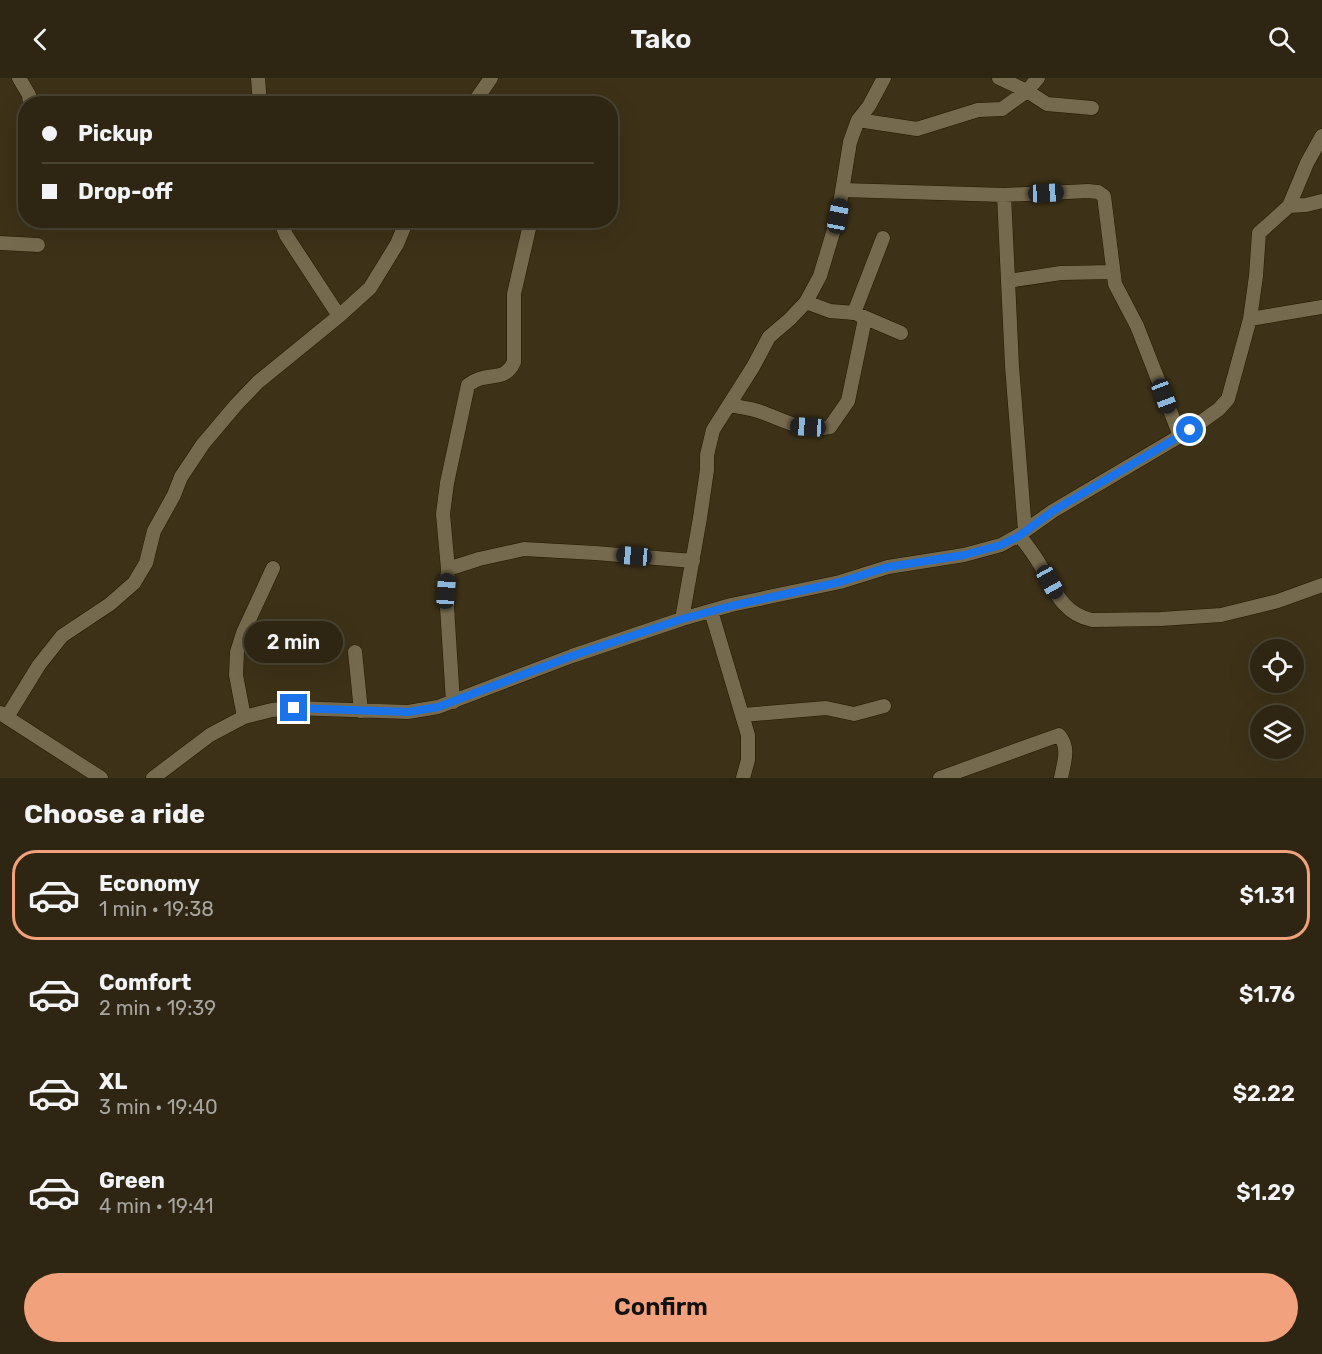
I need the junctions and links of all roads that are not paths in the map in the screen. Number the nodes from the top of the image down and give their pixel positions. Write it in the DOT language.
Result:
graph roads {
  1 [pos="19,78"];
  2 [pos="258,78"];
  3 [pos="490,78"];
  4 [pos="884,78"];
  5 [pos="999,78"];
  6 [pos="1038,78"];
  7 [pos="1027,91"];
  8 [pos="28,96"];
  9 [pos="259,96"];
  10 [pos="478,96"];
  11 [pos="1092,108"];
  12 [pos="858,120"];
  13 [pos="1322,136"];
  14 [pos="843,190"];
  15 [pos="1004,195"];
  16 [pos="1322,201"];
  17 [pos="1289,206"];
  18 [pos="283,228"];
  19 [pos="404,228"];
  20 [pos="529,228"];
  21 [pos="883,238"];
  22 [pos="0,243"];
  23 [pos="38,245"];
  24 [pos="1113,272"];
  25 [pos="1008,281"];
  26 [pos="806,302"];
  27 [pos="1322,307"];
  28 [pos="339,316"];
  29 [pos="860,316"];
  30 [pos="1250,319"];
  31 [pos="901,333"];
  32 [pos="729,405"];
  33 [pos="1180,436"];
  34 [pos="1022,533"];
  35 [pos="693,561"];
  36 [pos="273,567"];
  37 [pos="448,569"];
  38 [pos="1322,585"];
  39 [pos="711,611"];
  40 [pos="682,619"];
  41 [pos="355,652"];
  42 [pos="453,702"];
  43 [pos="884,706"];
  44 [pos="361,711"];
  45 [pos="4,715"];
  46 [pos="743,715"];
  47 [pos="244,717"];
  48 [pos="101,778"];
  49 [pos="153,778"];
  50 [pos="743,778"];
  51 [pos="940,778"];
  52 [pos="1061,778"];
  1 -- 8 [label="street"];
  2 -- 9 [label="street"];
  3 -- 10 [label="street"];
  4 -- 12 [label="street"];
  5 -- 7 [label="street"];
  6 -- 7 [label="street"];
  7 -- 11 [label="street"];
  7 -- 12 [label="street"];
  12 -- 14 [label="street"];
  13 -- 17 [label="street"];
  14 -- 15 [label="street"];
  14 -- 26 [label="street"];
  15 -- 24 [label="street"];
  15 -- 25 [label="street"];
  16 -- 17 [label="street"];
  17 -- 30 [label="street"];
  18 -- 28 [label="street"];
  19 -- 28 [label="street"];
  20 -- 37 [label="street"];
  21 -- 29 [label="street"];
  22 -- 23 [label="street"];
  24 -- 25 [label="street"];
  24 -- 33 [label="street"];
  25 -- 34 [label="street"];
  26 -- 29 [label="street"];
  26 -- 32 [label="street"];
  27 -- 30 [label="street"];
  28 -- 45 [label="street"];
  29 -- 31 [label="street"];
  29 -- 32 [label="street"];
  30 -- 33 [label="street"];
  32 -- 35 [label="street"];
  33 -- 34 [label="street"];
  34 -- 38 [label="street"];
  34 -- 39 [label="street"];
  35 -- 37 [label="street"];
  35 -- 40 [label="street"];
  36 -- 47 [label="street"];
  37 -- 42 [label="street"];
  39 -- 40 [label="street"];
  39 -- 46 [label="street"];
  40 -- 42 [label="street"];
  41 -- 44 [label="street"];
  42 -- 44 [label="street"];
  43 -- 46 [label="street"];
  44 -- 47 [label="street"];
  45 -- 48 [label="street"];
  46 -- 50 [label="street"];
  47 -- 49 [label="street"];
  51 -- 52 [label="street"];
}
